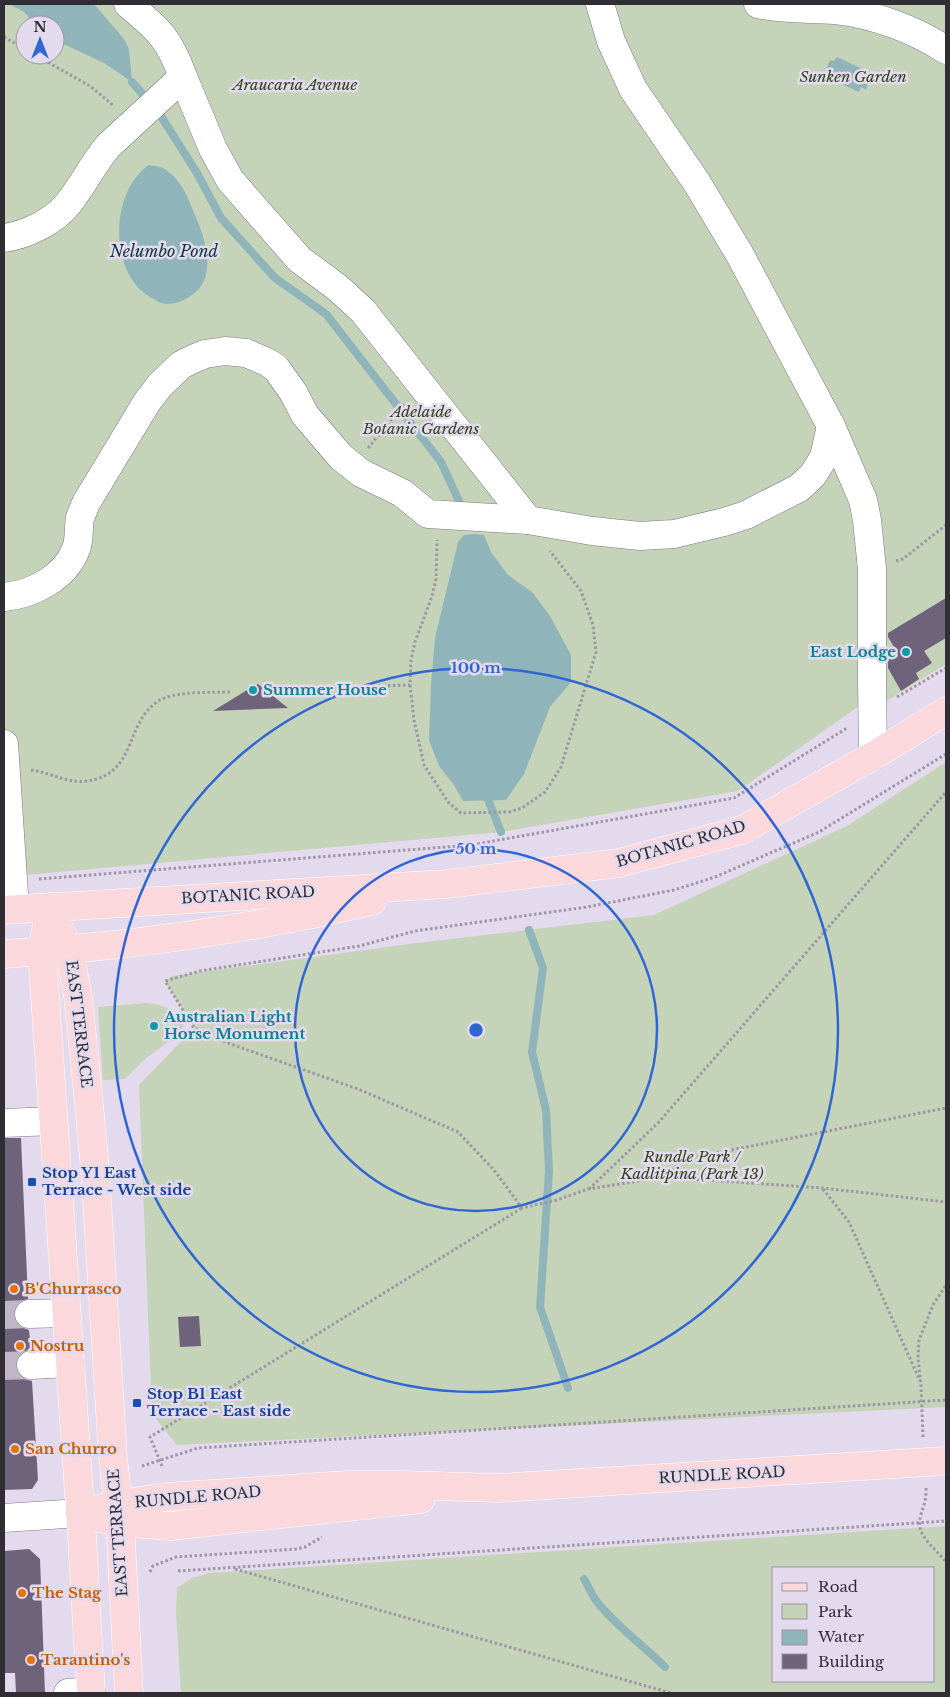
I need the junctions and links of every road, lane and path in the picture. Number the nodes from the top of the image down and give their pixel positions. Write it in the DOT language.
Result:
graph roads {
  1 [pos="128,4"];
  2 [pos="600,4"];
  3 [pos="758,4"];
  4 [pos="946,50"];
  5 [pos="53,65"];
  6 [pos="183,77"];
  7 [pos="137,120"];
  8 [pos="4,238"];
  9 [pos="409,398"];
  10 [pos="831,426"];
  11 [pos="352,467"];
  12 [pos="857,486"];
  13 [pos="789,494"];
  14 [pos="441,515"];
  15 [pos="528,520"];
  16 [pos="946,525"];
  17 [pos="872,569"];
  18 [pos="4,596"];
  19 [pos="946,668"];
  20 [pos="410,684"];
  21 [pos="272,690"];
  22 [pos="232,692"];
  23 [pos="946,711"];
  24 [pos="872,712"];
  25 [pos="873,756"];
  26 [pos="5,757"];
  27 [pos="946,792"];
  28 [pos="14,881"];
  29 [pos="447,884"];
  30 [pos="50,907"];
  31 [pos="9,909"];
  32 [pos="69,950"];
  33 [pos="42,952"];
  34 [pos="4,954"];
  35 [pos="166,981"];
  36 [pos="946,1108"];
  37 [pos="53,1121"];
  38 [pos="4,1123"];
  39 [pos="95,1169"];
  40 [pos="57,1172"];
  41 [pos="664,1177"];
  42 [pos="822,1188"];
  43 [pos="588,1189"];
  44 [pos="946,1202"];
  45 [pos="522,1208"];
  46 [pos="946,1285"];
  47 [pos="66,1313"];
  48 [pos="29,1314"];
  49 [pos="70,1363"];
  50 [pos="31,1365"];
  51 [pos="922,1384"];
  52 [pos="946,1400"];
  53 [pos="922,1401"];
  54 [pos="923,1424"];
  55 [pos="159,1460"];
  56 [pos="946,1461"];
  57 [pos="142,1466"];
  58 [pos="162,1466"];
  59 [pos="926,1496"];
  60 [pos="80,1513"];
  61 [pos="119,1513"];
  62 [pos="4,1518"];
  63 [pos="946,1520"];
  64 [pos="919,1522"];
  65 [pos="287,1550"];
  66 [pos="946,1562"];
  67 [pos="224,1568"];
  68 [pos="178,1571"];
  69 [pos="146,1579"];
  70 [pos="128,1687"];
  71 [pos="83,1693"];
  72 [pos="671,1693"];
  1 -- 6 [label="street"];
  2 -- 10 [label="street"];
  3 -- 4 [label="street"];
  5 -- 7 [label="path"];
  6 -- 7 [label="street"];
  6 -- 15 [label="street"];
  7 -- 8 [label="street"];
  9 -- 11 [label="path"];
  10 -- 12 [label="street"];
  10 -- 13 [label="street"];
  11 -- 14 [label="street"];
  11 -- 18 [label="street"];
  12 -- 13 [label="street"];
  12 -- 17 [label="street"];
  13 -- 15 [label="street"];
  14 -- 15 [label="street"];
  14 -- 20 [label="path"];
  15 -- 20 [label="path"];
  16 -- 17 [label="path"];
  17 -- 24 [label="street"];
  19 -- 24 [label="path"];
  20 -- 21 [label="path"];
  22 -- 26 [label="path"];
  23 -- 25 [label="main road, BOTANIC ROAD"];
  24 -- 25 [label="street"];
  24 -- 28 [label="path"];
  25 -- 29 [label="main road, BOTANIC ROAD"];
  26 -- 28 [label="street"];
  27 -- 43 [label="path"];
  28 -- 31 [label="street"];
  29 -- 30 [label="main road, BOTANIC ROAD"];
  29 -- 32 [label="main road, BOTANIC ROAD"];
  30 -- 31 [label="main road, BOTANIC ROAD"];
  30 -- 32 [label="main road, EAST TERRACE"];
  30 -- 33 [label="main road, EAST TERRACE"];
  32 -- 33 [label="main road, BOTANIC ROAD"];
  32 -- 39 [label="main road, EAST TERRACE"];
  33 -- 34 [label="main road, BOTANIC ROAD"];
  33 -- 37 [label="main road, EAST TERRACE"];
  35 -- 45 [label="path"];
  36 -- 41 [label="path"];
  37 -- 38 [label="street"];
  37 -- 40 [label="main road, EAST TERRACE"];
  39 -- 40 [label="main road"];
  39 -- 61 [label="main road, EAST TERRACE"];
  40 -- 47 [label="main road, EAST TERRACE"];
  41 -- 42 [label="path"];
  41 -- 43 [label="path"];
  42 -- 44 [label="path"];
  42 -- 51 [label="path"];
  43 -- 45 [label="path"];
  45 -- 55 [label="path"];
  46 -- 51 [label="path"];
  47 -- 48 [label="street"];
  47 -- 49 [label="main road, EAST TERRACE"];
  49 -- 50 [label="street"];
  49 -- 60 [label="main road, EAST TERRACE"];
  51 -- 53 [label="path"];
  52 -- 53 [label="path"];
  53 -- 54 [label="path"];
  53 -- 55 [label="path"];
  55 -- 57 [label="path"];
  55 -- 58 [label="path"];
  56 -- 61 [label="main road, RUNDLE ROAD"];
  59 -- 64 [label="path"];
  60 -- 61 [label="main road, RUNDLE ROAD"];
  60 -- 62 [label="street"];
  60 -- 71 [label="main road, EAST TERRACE"];
  61 -- 70 [label="main road, EAST TERRACE"];
  63 -- 64 [label="path"];
  64 -- 66 [label="path"];
  64 -- 67 [label="path"];
  65 -- 69 [label="path"];
  67 -- 68 [label="path"];
  67 -- 72 [label="path"];
  70 -- 71 [label="main road"];
}
